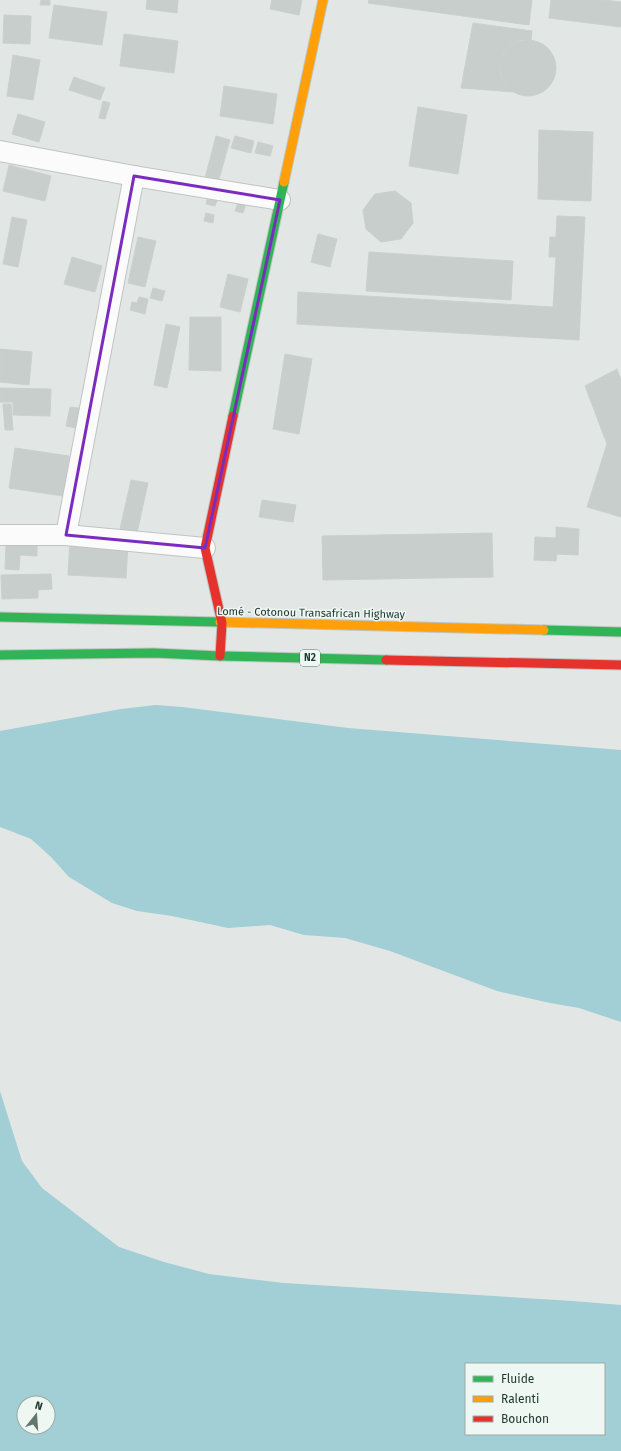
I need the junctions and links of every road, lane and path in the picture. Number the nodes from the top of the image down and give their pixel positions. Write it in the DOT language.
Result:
graph roads {
  1 [pos="324,0"];
  2 [pos="0,151"];
  3 [pos="134,176"];
  4 [pos="280,200"];
  5 [pos="0,535"];
  6 [pos="66,535"];
  7 [pos="205,548"];
  8 [pos="0,617"];
  9 [pos="222,623"];
  10 [pos="621,632"];
  11 [pos="0,655"];
  12 [pos="220,656"];
  13 [pos="621,666"];
  1 -- 4 [label="main road"];
  2 -- 3 [label="street"];
  3 -- 4 [label="street"];
  3 -- 6 [label="street"];
  4 -- 7 [label="main road"];
  5 -- 6 [label="street"];
  6 -- 7 [label="street"];
  7 -- 9 [label="main road"];
  8 -- 9 [label="main road, Lomé - Cotonou Transafrican Highway"];
  9 -- 10 [label="main road, Lomé - Cotonou Transafrican Highway"];
  9 -- 12 [label="main road"];
  11 -- 12 [label="main road, N2"];
  12 -- 13 [label="main road, N2"];
}
